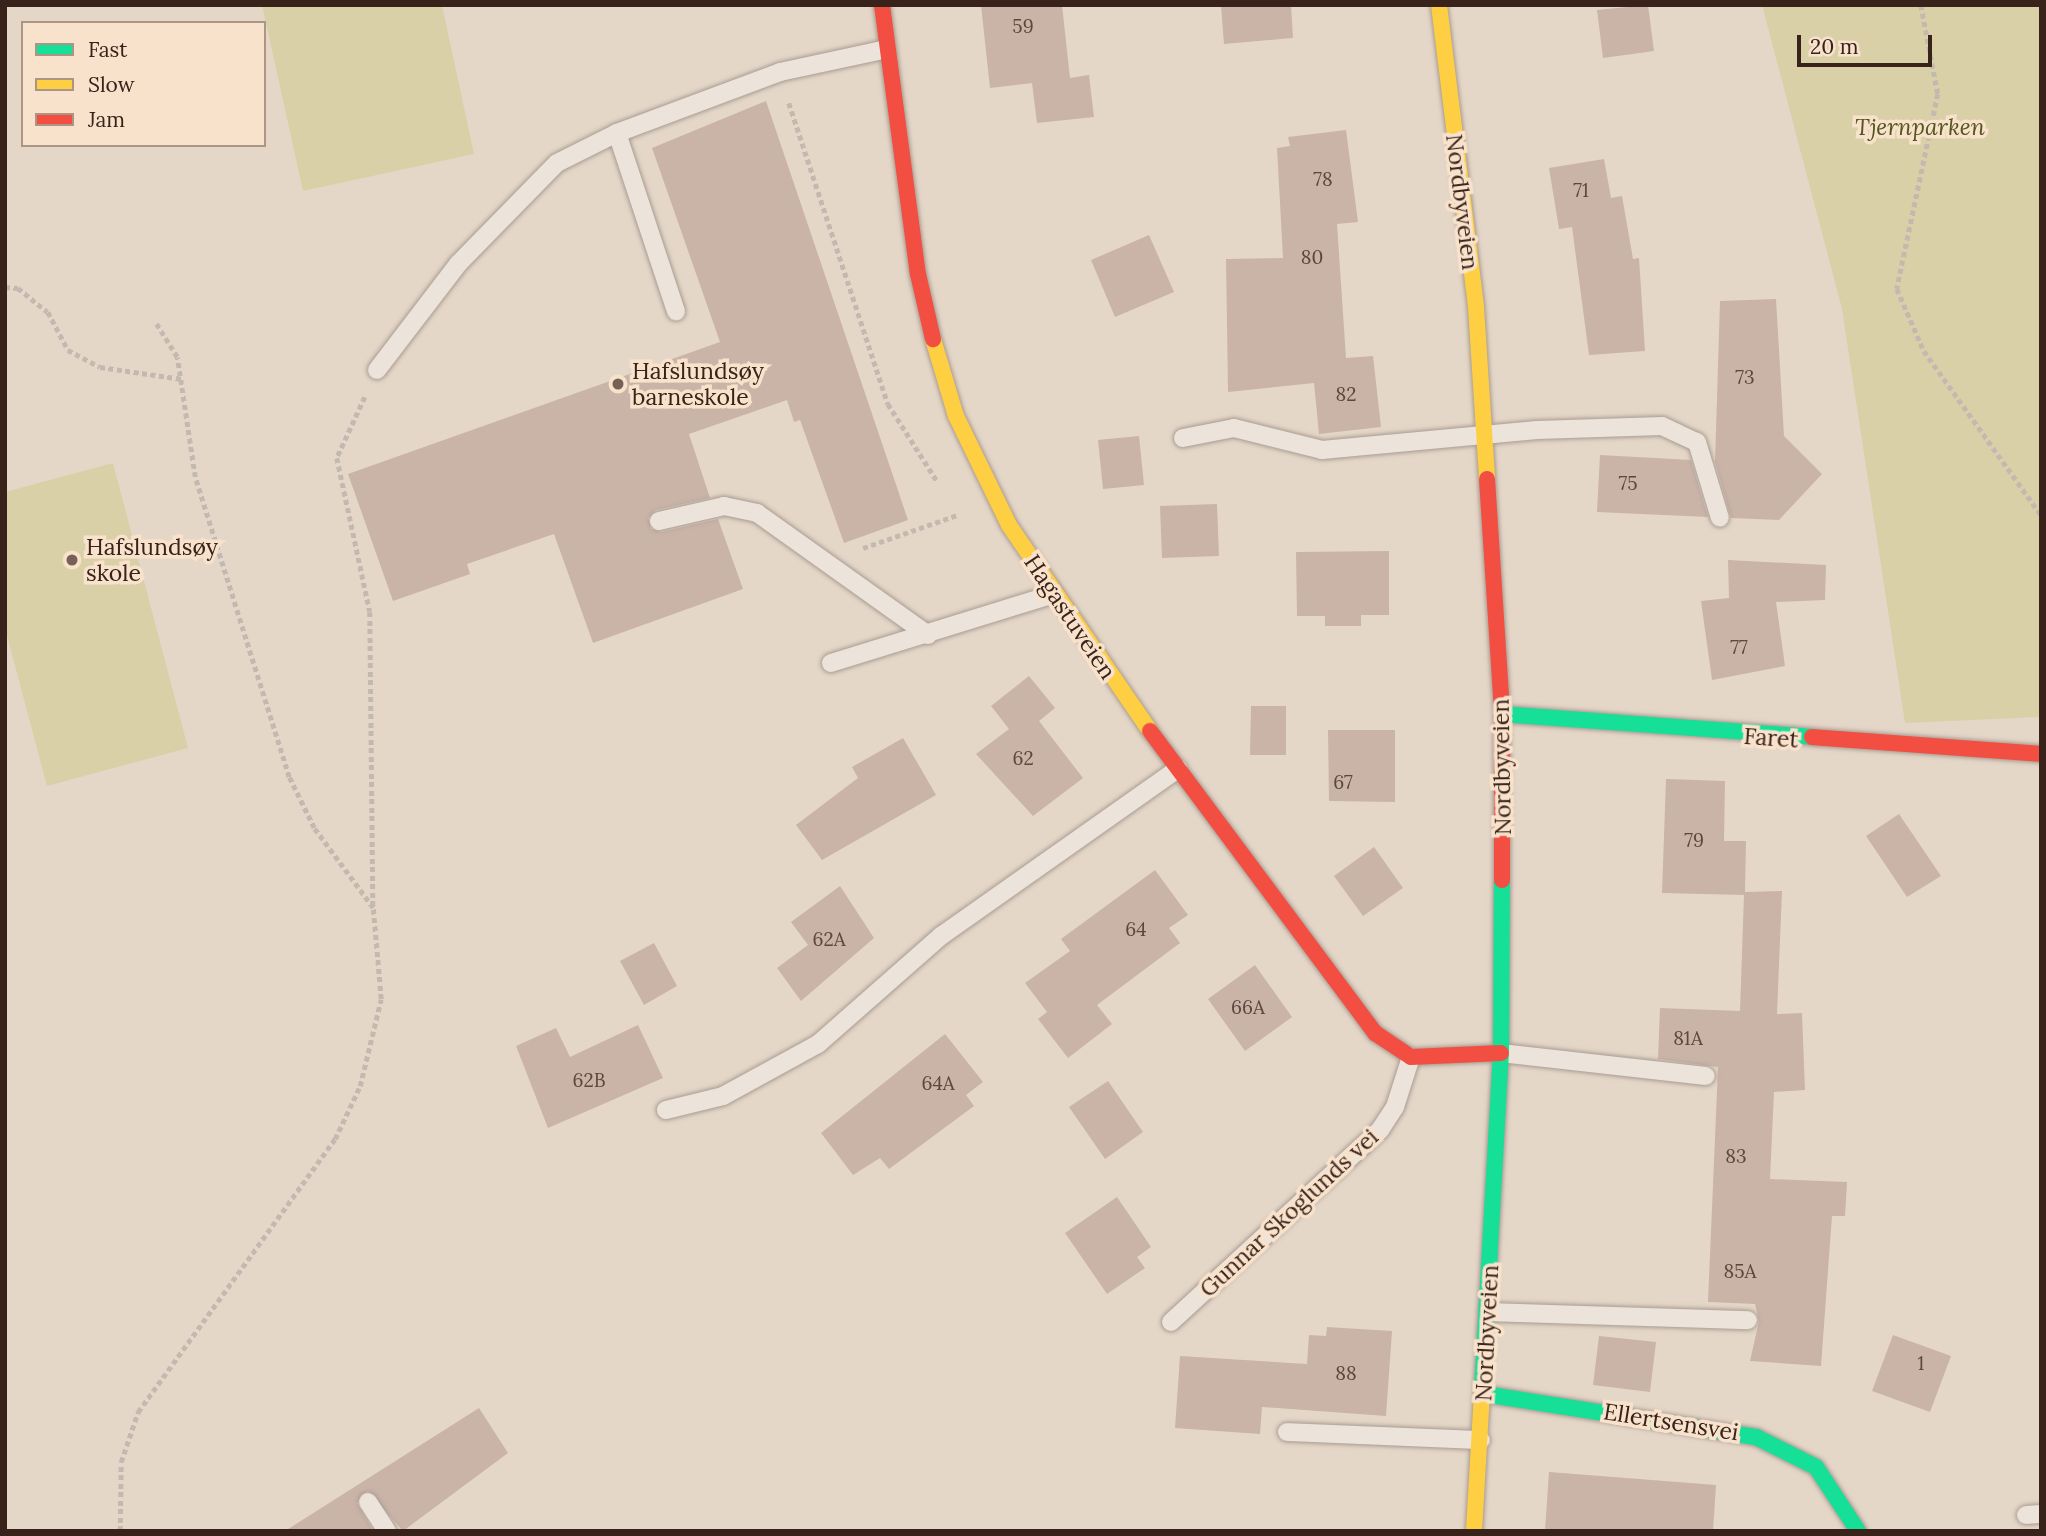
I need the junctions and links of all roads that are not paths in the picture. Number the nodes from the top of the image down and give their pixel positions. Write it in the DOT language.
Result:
graph roads {
  1 [pos="882,5"];
  2 [pos="1439,5"];
  3 [pos="887,49"];
  4 [pos="617,132"];
  5 [pos="676,311"];
  6 [pos="377,370"];
  7 [pos="1485,436"];
  8 [pos="1183,438"];
  9 [pos="1720,518"];
  10 [pos="659,521"];
  11 [pos="1054,594"];
  12 [pos="928,635"];
  13 [pos="831,663"];
  14 [pos="1502,714"];
  15 [pos="2041,754"];
  16 [pos="1178,769"];
  17 [pos="1501,1053"];
  18 [pos="1411,1057"];
  19 [pos="1706,1076"];
  20 [pos="666,1110"];
  21 [pos="1488,1312"];
  22 [pos="1748,1320"];
  23 [pos="1171,1322"];
  24 [pos="1484,1394"];
  25 [pos="1287,1432"];
  26 [pos="1481,1440"];
  27 [pos="368,1502"];
  28 [pos="387,1531"];
  29 [pos="1474,1531"];
  30 [pos="1858,1531"];
  1 -- 3 [label="street, Hagastuveien"];
  2 -- 7 [label="street, Nordbyveien"];
  3 -- 4 [label="lane"];
  3 -- 11 [label="street, Hagastuveien"];
  4 -- 5 [label="lane"];
  4 -- 6 [label="lane"];
  7 -- 8 [label="lane"];
  7 -- 9 [label="lane"];
  7 -- 14 [label="street, Nordbyveien"];
  10 -- 12 [label="lane"];
  11 -- 12 [label="lane"];
  11 -- 16 [label="street, Hagastuveien"];
  12 -- 13 [label="lane"];
  14 -- 15 [label="street, Faret"];
  14 -- 17 [label="street, Nordbyveien"];
  16 -- 18 [label="street, Hagastuveien"];
  16 -- 20 [label="lane"];
  17 -- 18 [label="street"];
  17 -- 19 [label="lane"];
  17 -- 21 [label="street, Nordbyveien"];
  18 -- 23 [label="lane, Gunnar Skoglunds vei"];
  21 -- 22 [label="lane"];
  21 -- 24 [label="street, Nordbyveien"];
  24 -- 26 [label="street, Nordbyveien"];
  24 -- 30 [label="street, Ellertsensvei"];
  25 -- 26 [label="lane"];
  26 -- 29 [label="street, Nordbyveien"];
  27 -- 28 [label="lane"];
}
